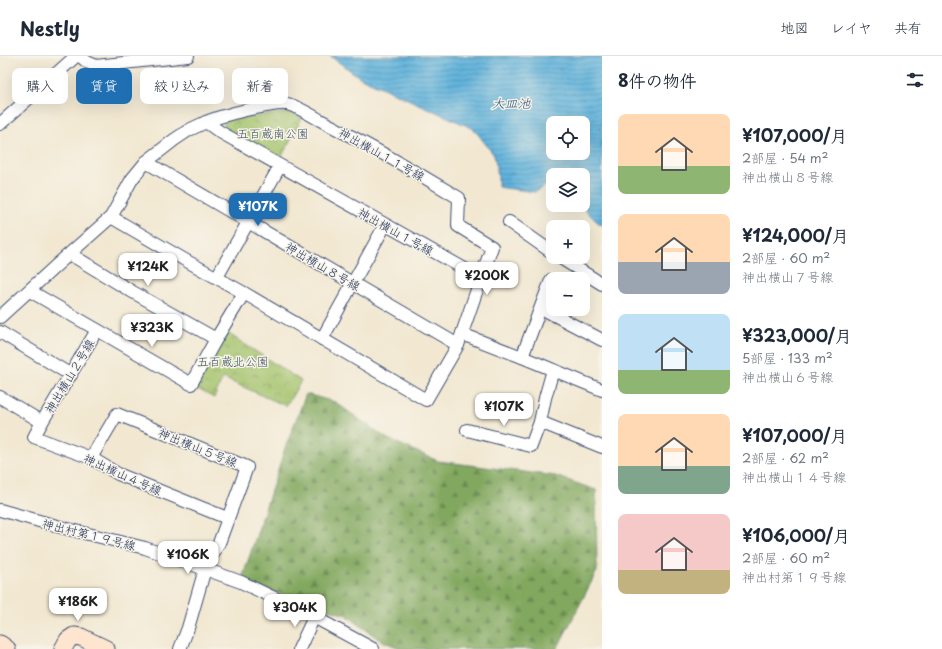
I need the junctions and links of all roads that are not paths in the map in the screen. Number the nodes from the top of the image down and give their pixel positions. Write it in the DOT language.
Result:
graph roads {
  1 [pos="76,56"];
  2 [pos="80,56"];
  3 [pos="188,56"];
  4 [pos="206,122"];
  5 [pos="0,124"];
  6 [pos="146,162"];
  7 [pos="280,166"];
  8 [pos="111,217"];
  9 [pos="248,222"];
  10 [pos="509,222"];
  11 [pos="385,226"];
  12 [pos="546,248"];
  13 [pos="70,254"];
  14 [pos="570,264"];
  15 [pos="217,277"];
  16 [pos="481,278"];
  17 [pos="353,284"];
  18 [pos="602,284"];
  19 [pos="30,291"];
  20 [pos="244,293"];
  21 [pos="546,294"];
  22 [pos="541,308"];
  23 [pos="0,317"];
  24 [pos="97,330"];
  25 [pos="0,332"];
  26 [pos="322,339"];
  27 [pos="216,340"];
  28 [pos="460,340"];
  29 [pos="602,340"];
  30 [pos="522,357"];
  31 [pos="553,370"];
  32 [pos="71,375"];
  33 [pos="602,390"];
  34 [pos="0,397"];
  35 [pos="42,422"];
  36 [pos="540,422"];
  37 [pos="467,430"];
  38 [pos="602,447"];
  39 [pos="90,458"];
  40 [pos="0,510"];
  41 [pos="227,518"];
  42 [pos="205,569"];
  43 [pos="314,617"];
  44 [pos="0,644"];
  45 [pos="7,649"];
  46 [pos="63,649"];
  47 [pos="106,649"];
  48 [pos="180,649"];
  49 [pos="299,649"];
  50 [pos="373,649"];
  1 -- 5 [label="street"];
  2 -- 3 [label="street"];
  4 -- 6 [label="street"];
  4 -- 7 [label="street, 神出横山１号線"];
  4 -- 16 [label="street, 神出横山１１号線"];
  6 -- 8 [label="street"];
  6 -- 9 [label="street, 神出横山８号線"];
  7 -- 9 [label="street"];
  7 -- 11 [label="street, 神出横山１号線"];
  8 -- 13 [label="street"];
  8 -- 15 [label="street"];
  9 -- 15 [label="street"];
  9 -- 17 [label="street, 神出横山８号線"];
  10 -- 12 [label="street"];
  11 -- 16 [label="street, 神出横山１号線"];
  11 -- 17 [label="street"];
  13 -- 19 [label="street"];
  13 -- 27 [label="street"];
  14 -- 18 [label="street"];
  15 -- 20 [label="street"];
  16 -- 28 [label="street"];
  17 -- 26 [label="street"];
  17 -- 28 [label="street, 神出横山８号線"];
  19 -- 23 [label="street"];
  19 -- 24 [label="street"];
  20 -- 26 [label="street"];
  20 -- 27 [label="street"];
  21 -- 22 [label="street"];
  22 -- 29 [label="street"];
  22 -- 30 [label="street"];
  24 -- 27 [label="street"];
  24 -- 32 [label="street, 神出横山２号線"];
  25 -- 32 [label="street"];
  26 -- 28 [label="street"];
  28 -- 30 [label="street, 神出横山８号線"];
  30 -- 31 [label="street, 神出横山８号線"];
  31 -- 33 [label="street, 神出横山８号線"];
  31 -- 36 [label="street"];
  32 -- 35 [label="street, 神出横山２号線"];
  34 -- 35 [label="street, 神出横山２号線"];
  35 -- 39 [label="street, 神出横山４号線"];
  36 -- 37 [label="street"];
  36 -- 38 [label="street"];
  39 -- 41 [label="street, 神出横山４号線"];
  39 -- 41 [label="street, 神出横山５号線"];
  40 -- 42 [label="street, 神出村第１９号線"];
  41 -- 42 [label="street, 神出横山５号線"];
  42 -- 43 [label="street, 神出村第１９号線"];
  42 -- 48 [label="street, 神出横山５号線"];
  43 -- 49 [label="street"];
  43 -- 50 [label="street, 神出村第１９号線"];
  44 -- 45 [label="main road"];
  46 -- 47 [label="main road"];
}
